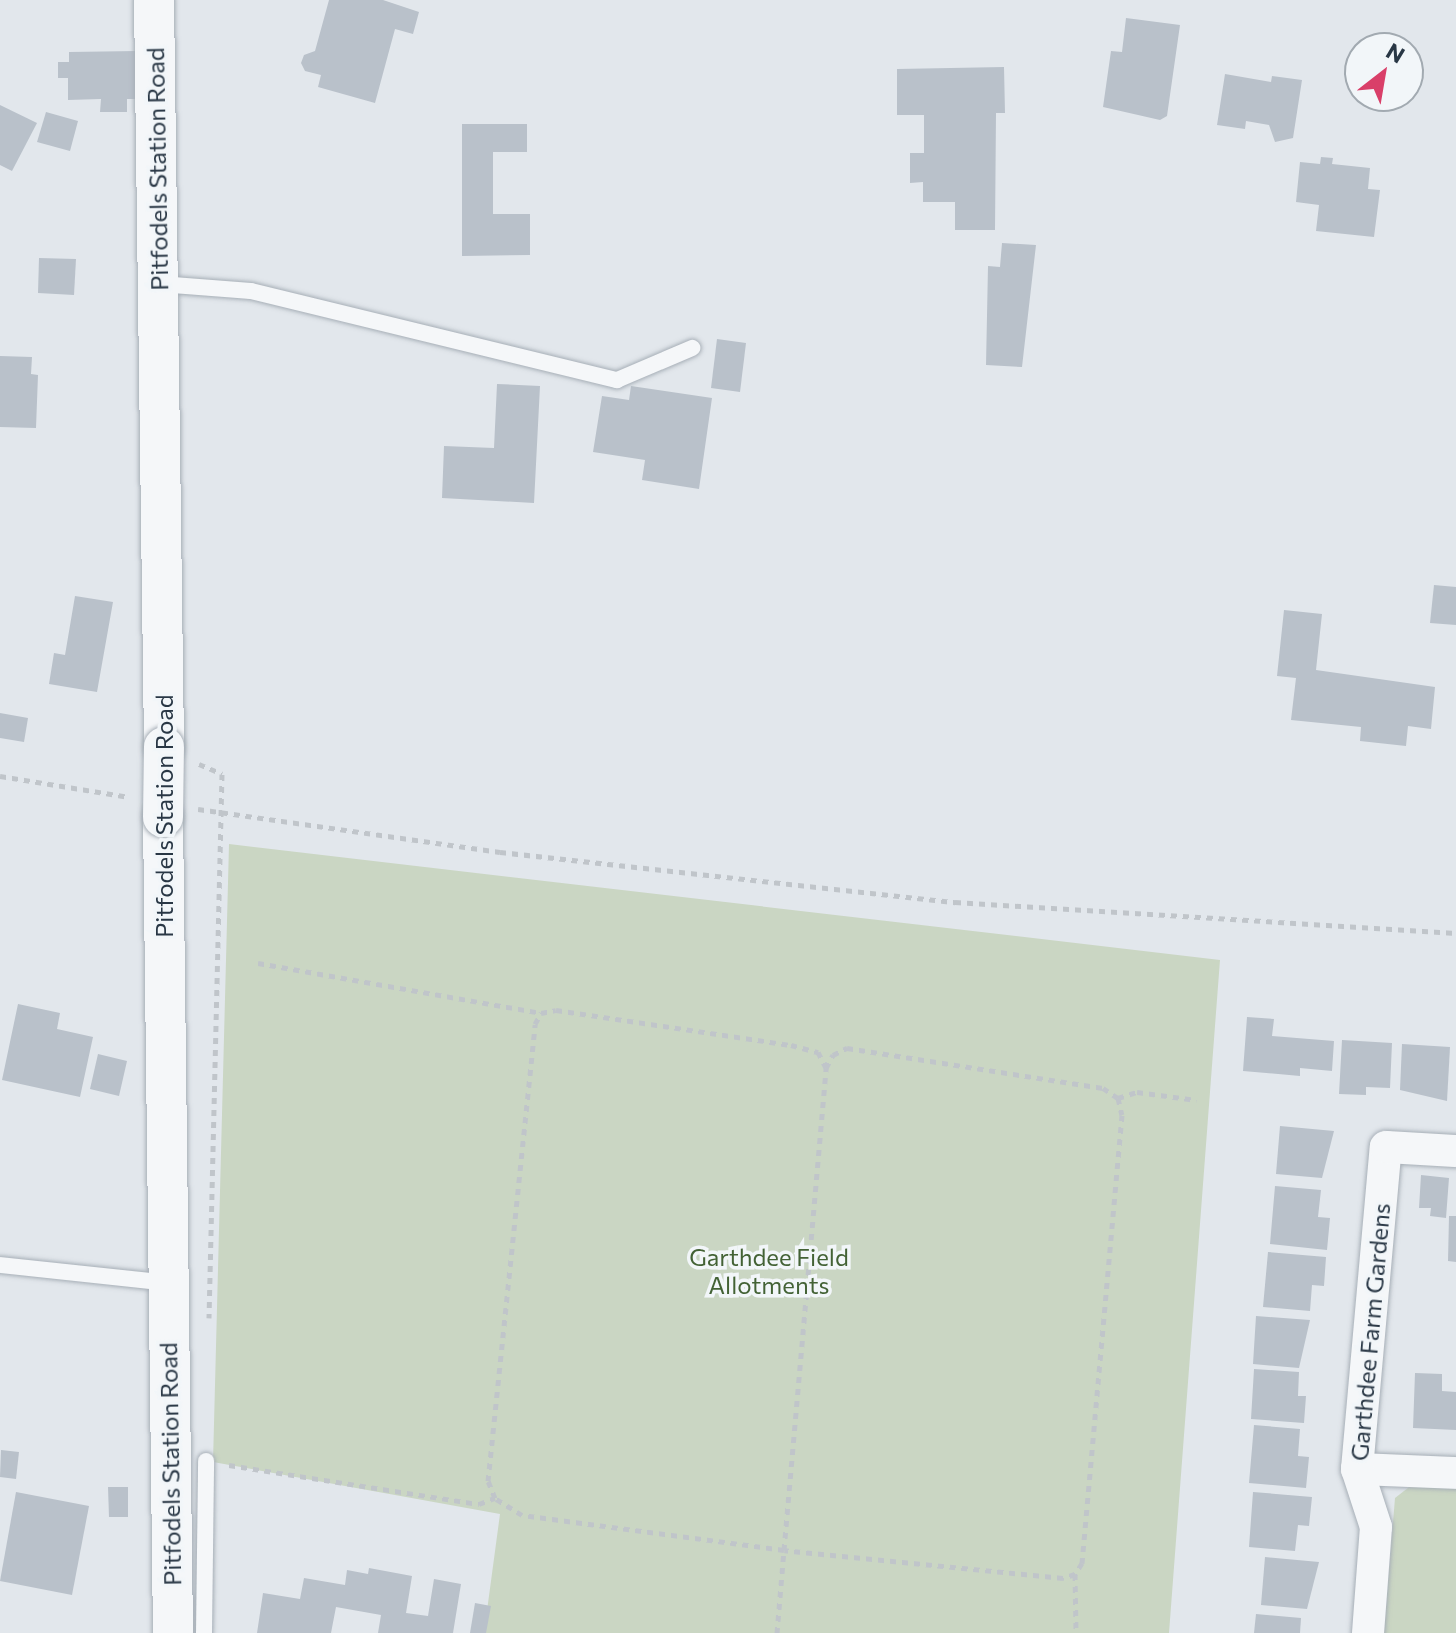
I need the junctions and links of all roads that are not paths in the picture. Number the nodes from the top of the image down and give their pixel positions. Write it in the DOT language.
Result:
graph roads {
  1 [pos="154,0"];
  2 [pos="160,284"];
  3 [pos="692,348"];
  4 [pos="1456,1151"];
  5 [pos="0,1265"];
  6 [pos="168,1283"];
  7 [pos="206,1461"];
  8 [pos="1357,1469"];
  9 [pos="1456,1473"];
  10 [pos="173,1633"];
  11 [pos="204,1633"];
  12 [pos="1368,1633"];
  1 -- 2 [label="street, Pitfodels Station Road"];
  2 -- 3 [label="lane"];
  2 -- 6 [label="street, Pitfodels Station Road, bridge"];
  4 -- 8 [label="street, Garthdee Farm Gardens"];
  5 -- 6 [label="lane"];
  6 -- 10 [label="street, Pitfodels Station Road"];
  7 -- 11 [label="lane"];
  8 -- 9 [label="street"];
  8 -- 12 [label="street, Garthdee Farm Gardens"];
}
